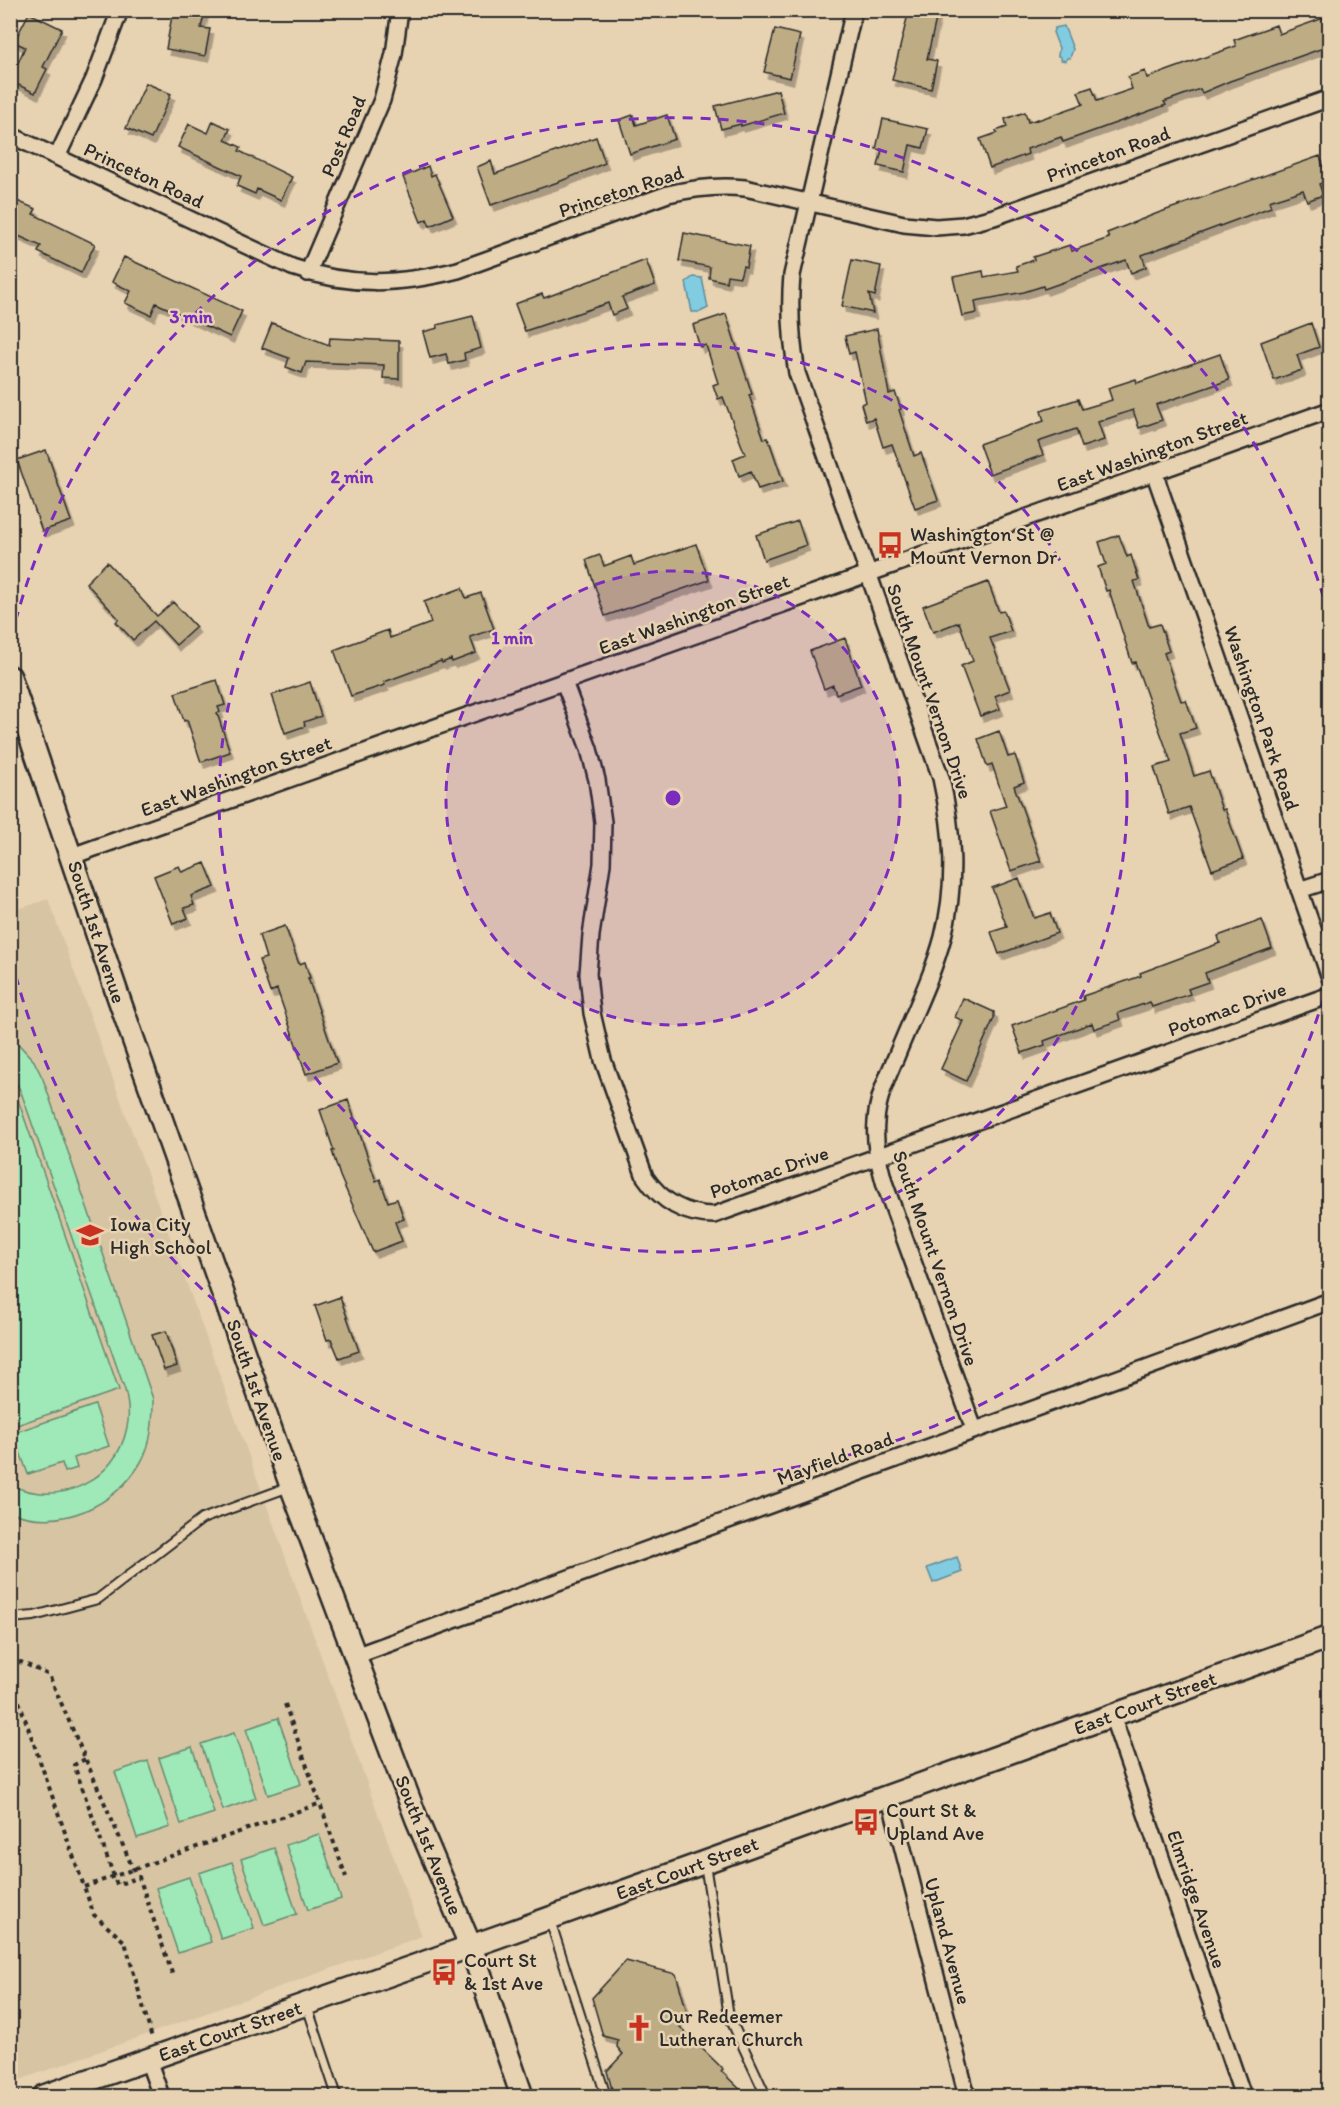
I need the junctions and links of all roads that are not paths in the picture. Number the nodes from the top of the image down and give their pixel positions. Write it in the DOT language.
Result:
graph roads {
  1 [pos="120,10"];
  2 [pos="400,10"];
  3 [pos="854,10"];
  4 [pos="1329,98"];
  5 [pos="10,135"];
  6 [pos="57,157"];
  7 [pos="809,202"];
  8 [pos="308,273"];
  9 [pos="1329,410"];
  10 [pos="1154,472"];
  11 [pos="868,574"];
  12 [pos="10,677"];
  13 [pos="564,682"];
  14 [pos="72,856"];
  15 [pos="1329,880"];
  16 [pos="1299,890"];
  17 [pos="1329,978"];
  18 [pos="1329,995"];
  19 [pos="877,1157"];
  20 [pos="1329,1301"];
  21 [pos="974,1429"];
  22 [pos="291,1486"];
  23 [pos="10,1618"];
  24 [pos="1329,1637"];
  25 [pos="355,1656"];
  26 [pos="1112,1715"];
  27 [pos="889,1795"];
  28 [pos="705,1862"];
  29 [pos="550,1918"];
  30 [pos="471,1947"];
  31 [pos="307,2004"];
  32 [pos="148,2060"];
  33 [pos="10,2083"];
  34 [pos="15,2097"];
  35 [pos="44,2097"];
  36 [pos="160,2097"];
  37 [pos="337,2097"];
  38 [pos="522,2097"];
  39 [pos="606,2097"];
  40 [pos="766,2097"];
  41 [pos="967,2097"];
  42 [pos="1243,2097"];
  1 -- 6 [label="street"];
  2 -- 8 [label="street, Post Road"];
  3 -- 7 [label="street, South Mount Vernon Drive"];
  4 -- 7 [label="street, Princeton Road"];
  5 -- 6 [label="street, Princeton Road"];
  6 -- 8 [label="street, Princeton Road"];
  7 -- 8 [label="street, Princeton Road"];
  7 -- 11 [label="street, South Mount Vernon Drive"];
  9 -- 10 [label="street, East Washington Street"];
  10 -- 11 [label="street, East Washington Street"];
  10 -- 16 [label="street, Washington Park Road"];
  11 -- 13 [label="street, East Washington Street"];
  11 -- 19 [label="street, South Mount Vernon Drive"];
  12 -- 14 [label="main road, South 1st Avenue"];
  13 -- 14 [label="street, East Washington Street"];
  13 -- 19 [label="street, Potomac Drive"];
  14 -- 22 [label="main road, South 1st Avenue"];
  15 -- 16 [label="street"];
  16 -- 17 [label="street, Washington Park Road"];
  18 -- 19 [label="street, Potomac Drive"];
  19 -- 21 [label="street, South Mount Vernon Drive"];
  20 -- 21 [label="street, Mayfield Road"];
  21 -- 25 [label="street, Mayfield Road"];
  22 -- 23 [label="lane"];
  22 -- 25 [label="main road, South 1st Avenue"];
  24 -- 26 [label="main road, East Court Street"];
  25 -- 30 [label="main road, South 1st Avenue"];
  26 -- 27 [label="main road, East Court Street"];
  26 -- 42 [label="street, Elmridge Avenue"];
  27 -- 28 [label="main road, East Court Street"];
  27 -- 41 [label="street, Upland Avenue"];
  28 -- 29 [label="main road, East Court Street"];
  28 -- 40 [label="lane"];
  29 -- 30 [label="main road, East Court Street"];
  29 -- 39 [label="lane"];
  30 -- 31 [label="main road, East Court Street"];
  30 -- 38 [label="main road, South 1st Avenue"];
  31 -- 32 [label="main road, East Court Street"];
  31 -- 37 [label="lane"];
  32 -- 35 [label="main road, East Court Street"];
  32 -- 36 [label="street"];
  33 -- 34 [label="lane"];
}
